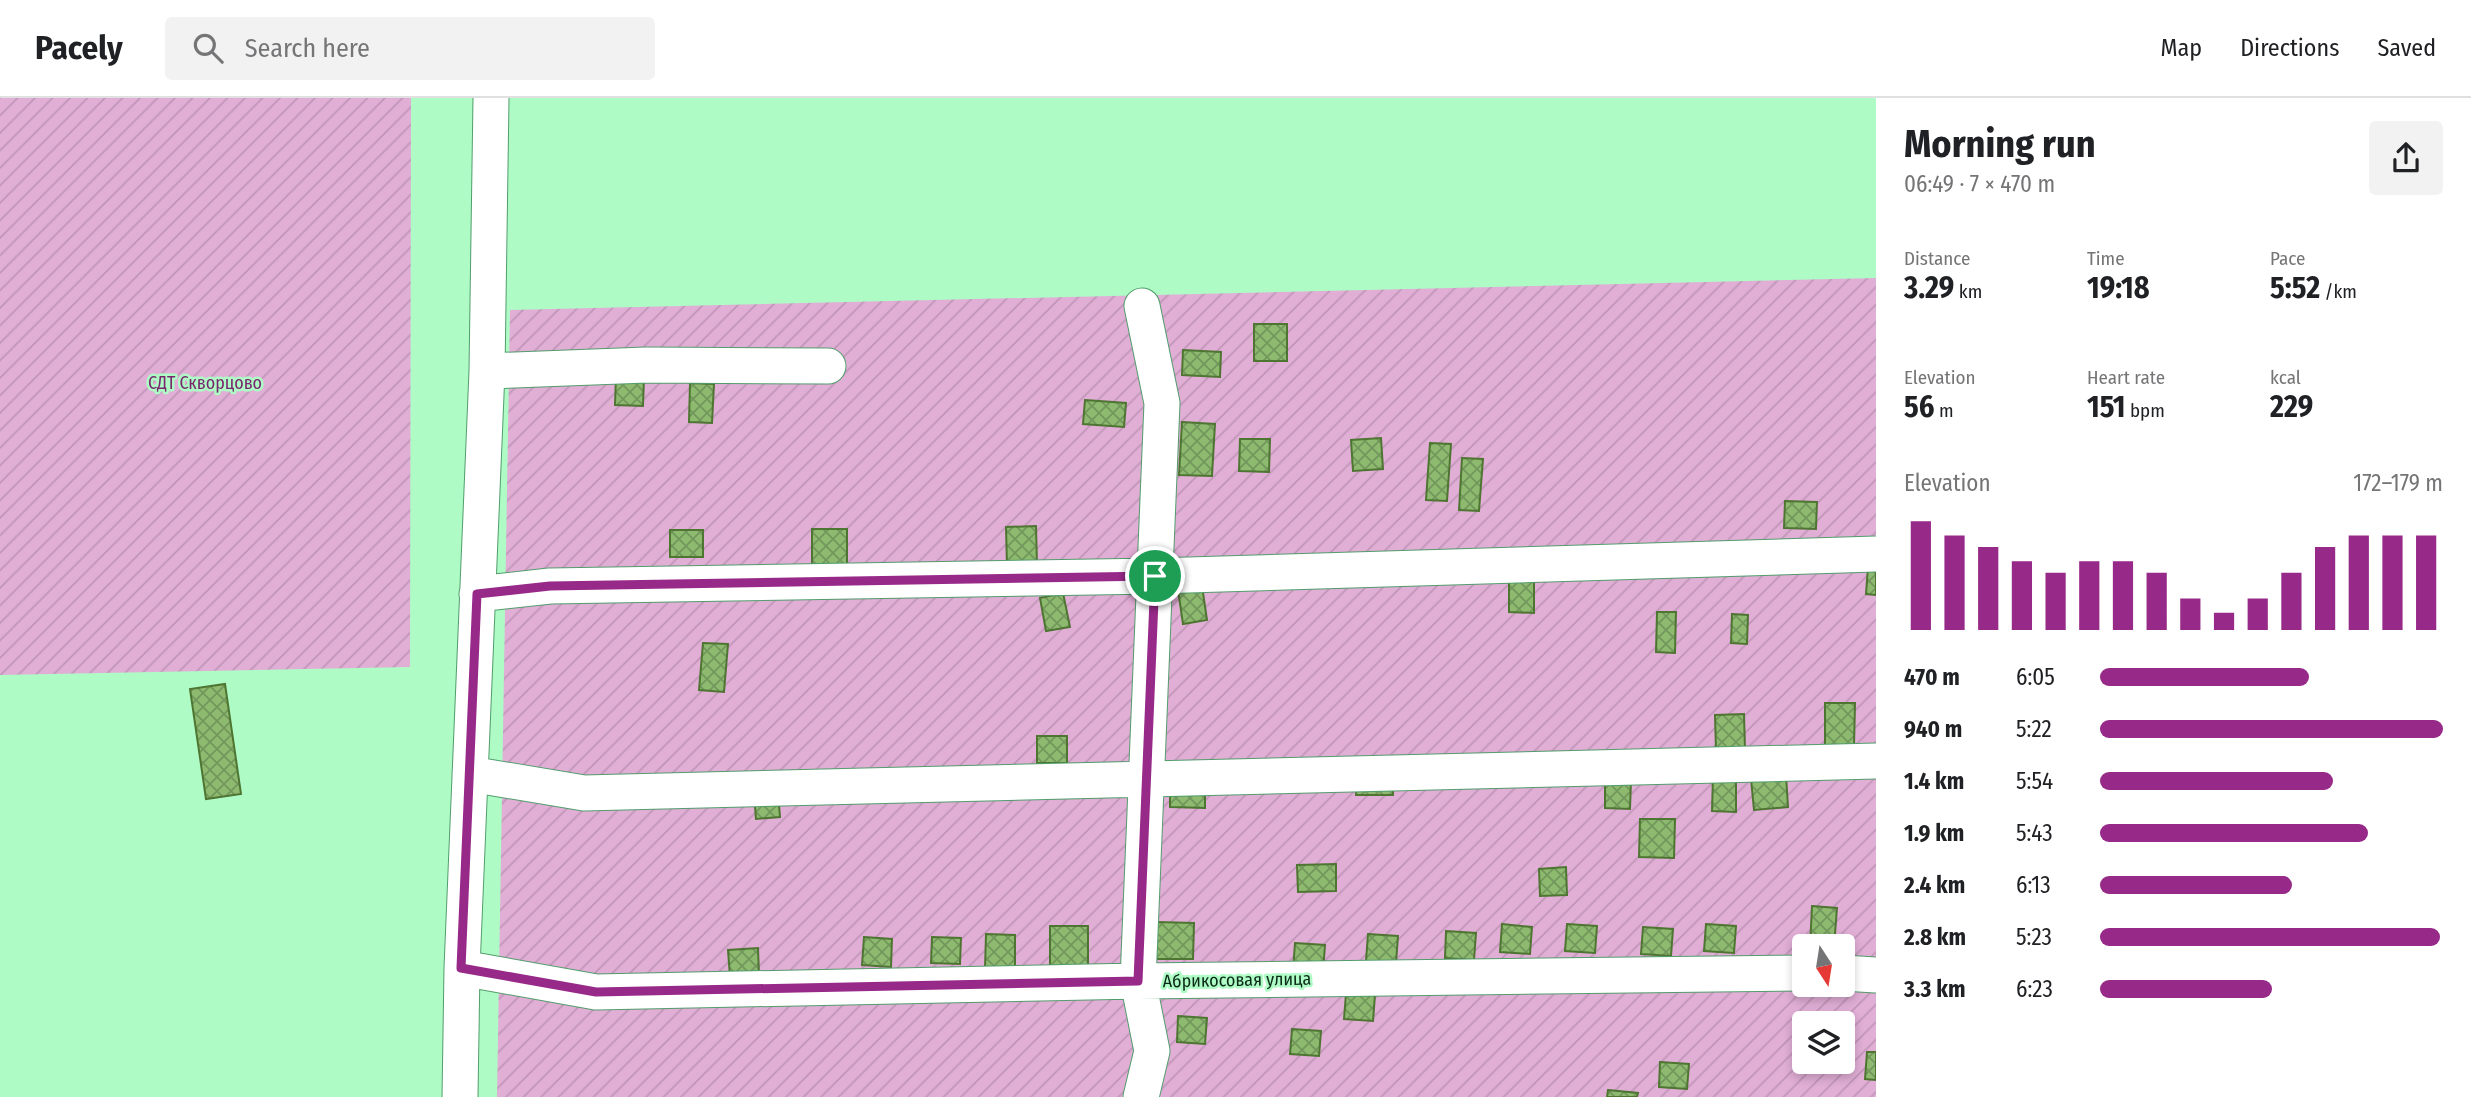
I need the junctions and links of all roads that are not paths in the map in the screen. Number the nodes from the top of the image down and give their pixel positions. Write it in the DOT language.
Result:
graph roads {
  1 [pos="491,98"];
  2 [pos="1142,306"];
  3 [pos="828,366"];
  4 [pos="487,371"];
  5 [pos="1876,554"];
  6 [pos="1155,576"];
  7 [pos="477,594"];
  8 [pos="1876,761"];
  9 [pos="470,774"];
  10 [pos="1147,779"];
  11 [pos="461,968"];
  12 [pos="1792,973"];
  13 [pos="1855,974"];
  14 [pos="1876,975"];
  15 [pos="1138,981"];
  16 [pos="460,1097"];
  17 [pos="1141,1097"];
  1 -- 4 [label="street"];
  2 -- 6 [label="street"];
  3 -- 4 [label="street"];
  4 -- 7 [label="street"];
  5 -- 6 [label="street"];
  6 -- 7 [label="street"];
  6 -- 10 [label="street"];
  7 -- 9 [label="street"];
  8 -- 10 [label="street"];
  9 -- 10 [label="street"];
  9 -- 11 [label="street"];
  10 -- 15 [label="street"];
  11 -- 15 [label="street, Абрикосовая улица"];
  11 -- 16 [label="street"];
  12 -- 15 [label="street, Абрикосовая улица"];
  13 -- 14 [label="street"];
  15 -- 17 [label="street"];
}
